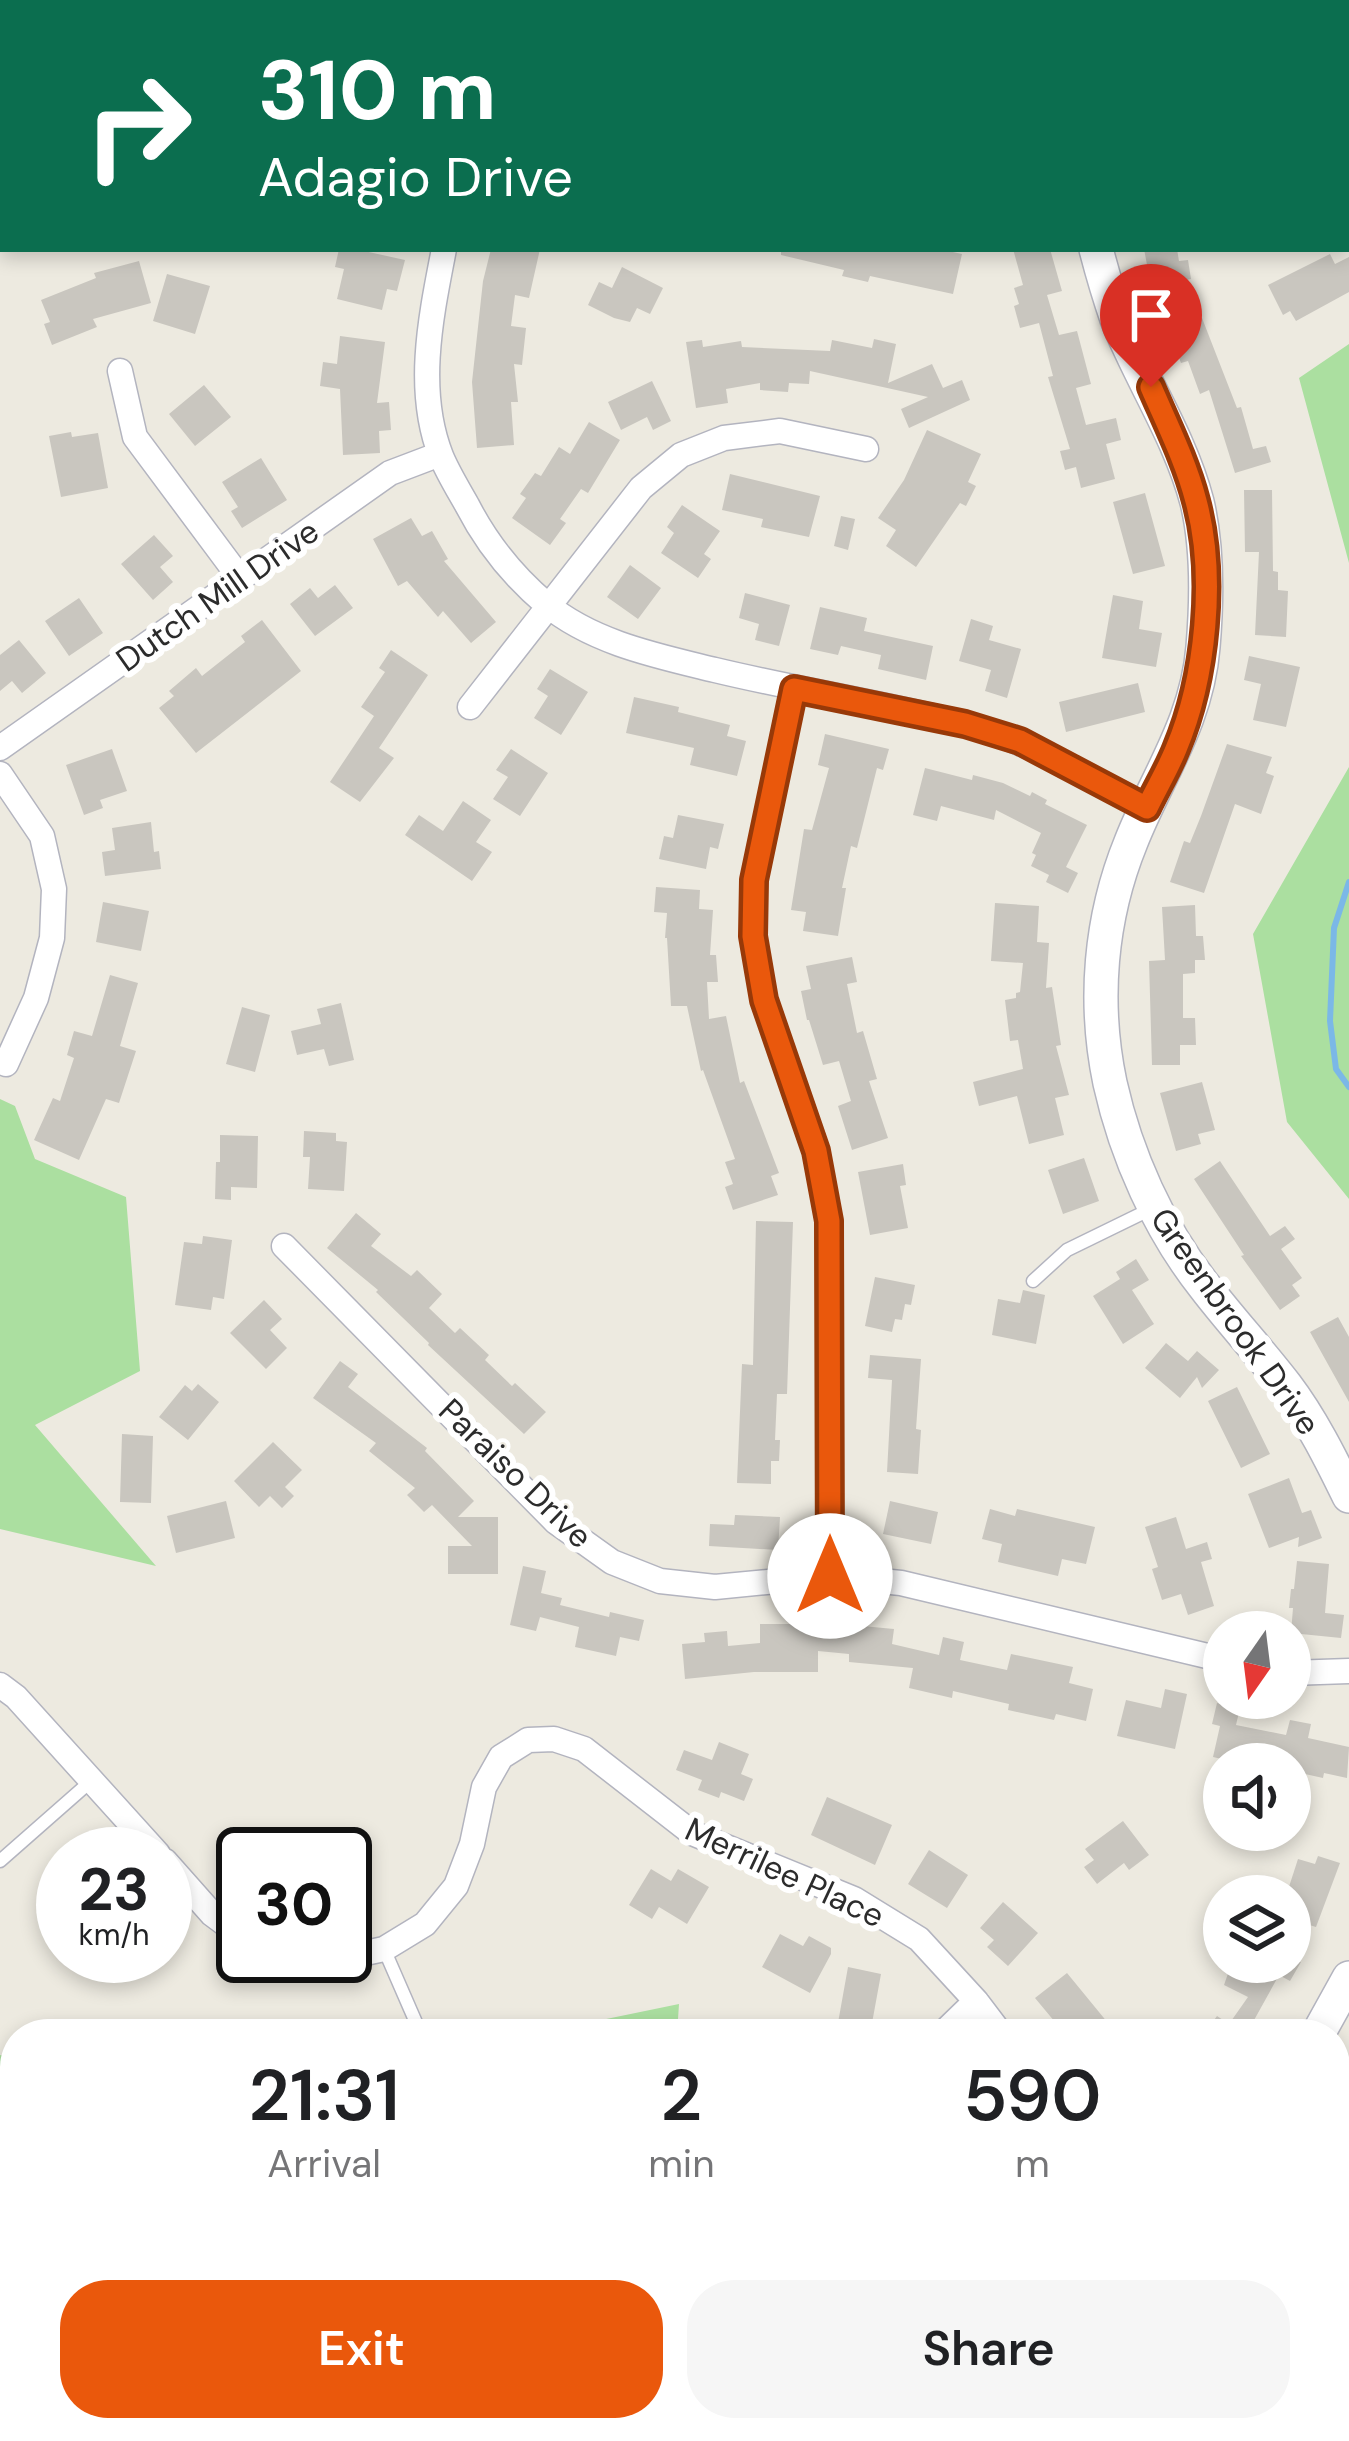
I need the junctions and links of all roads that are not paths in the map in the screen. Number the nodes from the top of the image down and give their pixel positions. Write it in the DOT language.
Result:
graph roads {
  1 [pos="444,252"];
  2 [pos="1097,252"];
  3 [pos="120,371"];
  4 [pos="866,448"];
  5 [pos="440,454"];
  6 [pos="240,578"];
  7 [pos="549,606"];
  8 [pos="794,689"];
  9 [pos="470,707"];
  10 [pos="0,748"];
  11 [pos="0,774"];
  12 [pos="1147,808"];
  13 [pos="6,1064"];
  14 [pos="1154,1208"];
  15 [pos="284,1246"];
  16 [pos="1033,1281"];
  17 [pos="1349,1496"];
  18 [pos="830,1576"];
  19 [pos="1203,1655"];
  20 [pos="1349,1671"];
  21 [pos="1311,1672"];
  22 [pos="0,1685"];
  23 [pos="92,1780"];
  24 [pos="134,1827"];
  25 [pos="0,1861"];
  26 [pos="192,1891"];
  27 [pos="216,1916"];
  28 [pos="384,1949"];
  29 [pos="372,1952"];
  30 [pos="1348,1982"];
  31 [pos="976,2001"];
  32 [pos="414,2019"];
  33 [pos="958,2019"];
  34 [pos="990,2019"];
  35 [pos="1327,2019"];
  1 -- 5 [label="street"];
  2 -- 12 [label="street, Greenbrook Drive"];
  3 -- 6 [label="street"];
  4 -- 7 [label="street"];
  5 -- 6 [label="street, Dutch Mill Drive"];
  5 -- 7 [label="street"];
  6 -- 10 [label="street, Dutch Mill Drive"];
  7 -- 8 [label="street"];
  7 -- 9 [label="street"];
  8 -- 12 [label="street"];
  8 -- 18 [label="street"];
  11 -- 13 [label="street"];
  12 -- 14 [label="street, Greenbrook Drive"];
  14 -- 16 [label="lane"];
  14 -- 17 [label="street, Greenbrook Drive"];
  15 -- 18 [label="street, Paraiso Drive"];
  18 -- 19 [label="street, Paraiso Drive"];
  20 -- 21 [label="street"];
  22 -- 23 [label="street"];
  23 -- 24 [label="street"];
  23 -- 25 [label="lane"];
  26 -- 27 [label="street"];
  28 -- 29 [label="street, Merrilee Place"];
  28 -- 31 [label="street, Merrilee Place"];
  28 -- 32 [label="lane"];
  30 -- 35 [label="street"];
  31 -- 33 [label="street"];
  31 -- 34 [label="street, Merrilee Place"];
}
